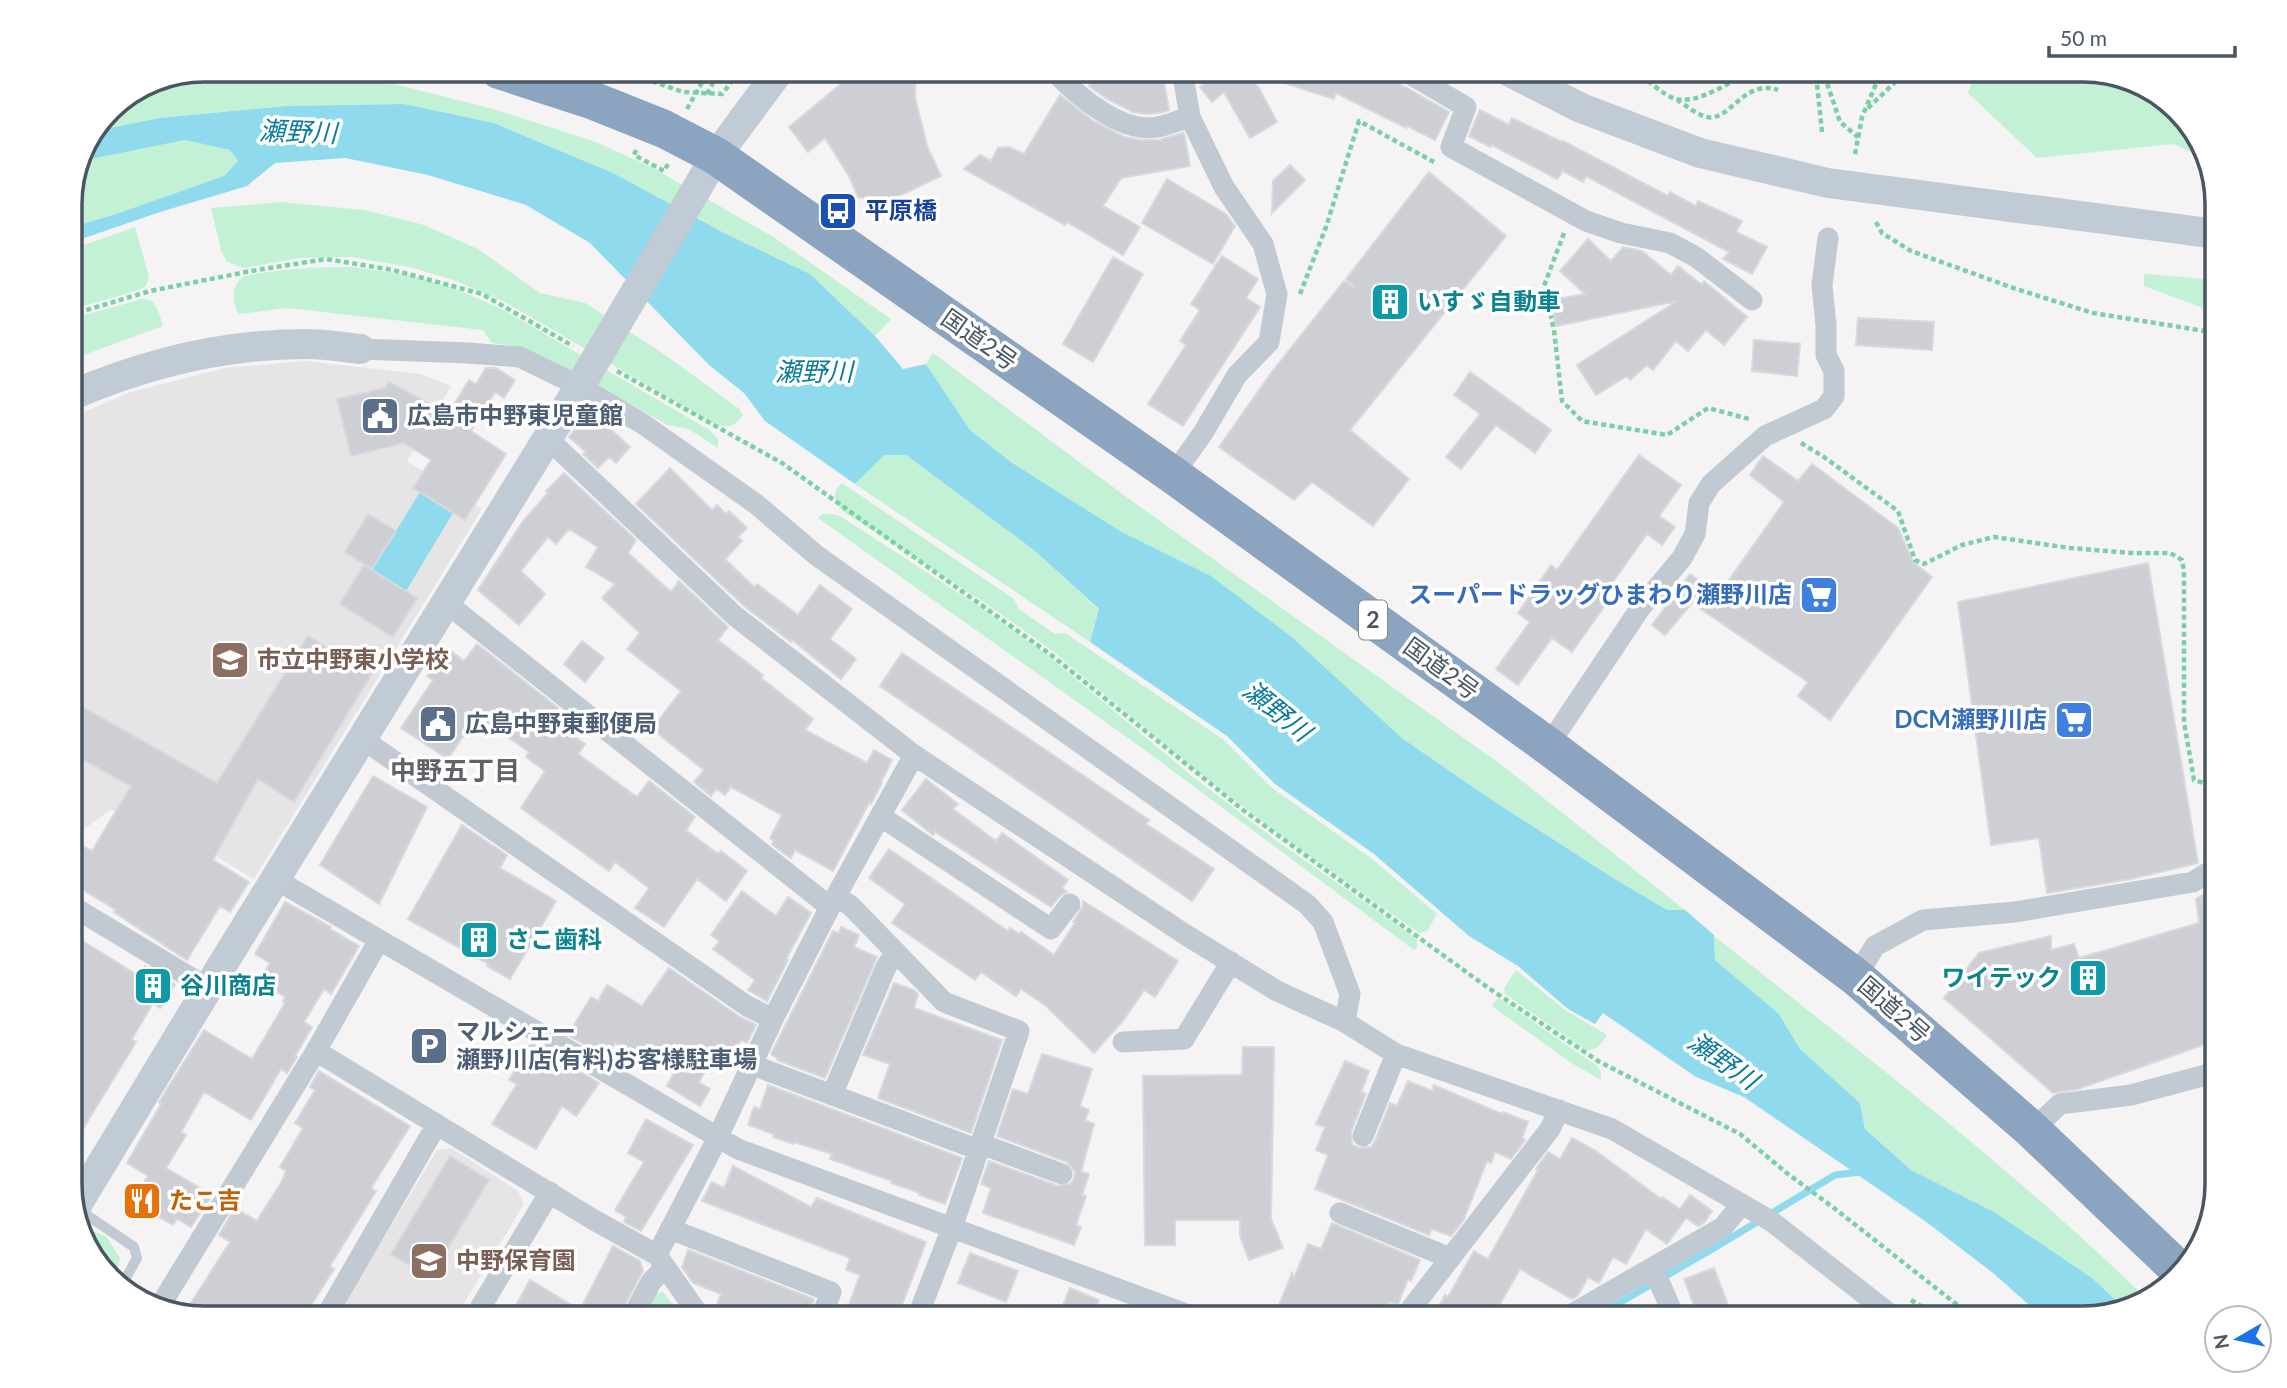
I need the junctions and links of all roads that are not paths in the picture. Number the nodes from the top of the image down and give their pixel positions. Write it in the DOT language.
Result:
graph roads {
  1 [pos="536,82"];
  2 [pos="771,82"];
  3 [pos="1064,82"];
  4 [pos="1184,82"];
  5 [pos="1423,82"];
  6 [pos="1530,82"];
  7 [pos="1189,117"];
  8 [pos="708,171"];
  9 [pos="2204,232"];
  10 [pos="1828,238"];
  11 [pos="1752,300"];
  12 [pos="360,349"];
  13 [pos="581,383"];
  14 [pos="83,390"];
  15 [pos="547,438"];
  16 [pos="1173,475"];
  17 [pos="445,602"];
  18 [pos="361,738"];
  19 [pos="1548,746"];
  20 [pos="914,755"];
  21 [pos="880,817"];
  22 [pos="2205,875"];
  23 [pos="275,879"];
  24 [pos="833,901"];
  25 [pos="1070,904"];
  26 [pos="83,915"];
  27 [pos="379,940"];
  28 [pos="896,952"];
  29 [pos="1231,962"];
  30 [pos="1856,977"];
  31 [pos="208,988"];
  32 [pos="773,1019"];
  33 [pos="1345,1022"];
  34 [pos="1123,1042"];
  35 [pos="316,1051"];
  36 [pos="1396,1054"];
  37 [pos="753,1062"];
  38 [pos="2205,1075"];
  39 [pos="832,1095"];
  40 [pos="1559,1110"];
  41 [pos="437,1124"];
  42 [pos="2032,1130"];
  43 [pos="1363,1136"];
  44 [pos="717,1139"];
  45 [pos="980,1147"];
  46 [pos="1062,1174"];
  47 [pos="550,1192"];
  48 [pos="83,1194"];
  49 [pos="1744,1207"];
  50 [pos="1340,1213"];
  51 [pos="87,1216"];
  52 [pos="952,1228"];
  53 [pos="670,1230"];
  54 [pos="1450,1258"];
  55 [pos="661,1261"];
  56 [pos="2173,1265"];
  57 [pos="1653,1268"];
  58 [pos="127,1277"];
  59 [pos="165,1299"];
  60 [pos="332,1306"];
  61 [pos="481,1306"];
  62 [pos="638,1306"];
  63 [pos="693,1306"];
  64 [pos="826,1306"];
  65 [pos="922,1306"];
  66 [pos="1164,1306"];
  67 [pos="1413,1306"];
  68 [pos="1586,1306"];
  69 [pos="1670,1306"];
  70 [pos="1880,1306"];
  1 -- 8 [label="highway, 国道2号 / 2"];
  2 -- 8 [label="street"];
  3 -- 7 [label="street"];
  4 -- 7 [label="street"];
  5 -- 11 [label="street"];
  6 -- 9 [label="street"];
  7 -- 16 [label="street"];
  8 -- 13 [label="street"];
  8 -- 16 [label="highway, 国道2号 / 2"];
  10 -- 19 [label="street"];
  12 -- 13 [label="street"];
  12 -- 14 [label="street"];
  13 -- 15 [label="street"];
  13 -- 33 [label="street"];
  15 -- 17 [label="street"];
  15 -- 20 [label="street"];
  16 -- 19 [label="highway, 国道2号 / 2"];
  17 -- 18 [label="street"];
  17 -- 24 [label="street"];
  18 -- 23 [label="street"];
  18 -- 32 [label="street"];
  19 -- 30 [label="highway, 国道2号 / 2"];
  20 -- 21 [label="street"];
  20 -- 29 [label="street"];
  21 -- 24 [label="street"];
  21 -- 25 [label="street"];
  22 -- 30 [label="street"];
  23 -- 27 [label="street"];
  23 -- 31 [label="street"];
  24 -- 28 [label="street"];
  24 -- 32 [label="street"];
  26 -- 31 [label="street"];
  27 -- 35 [label="street"];
  27 -- 44 [label="street"];
  28 -- 39 [label="street"];
  28 -- 45 [label="street"];
  29 -- 33 [label="street"];
  29 -- 34 [label="street"];
  30 -- 42 [label="highway, 国道2号 / 2"];
  31 -- 48 [label="street"];
  32 -- 37 [label="street"];
  33 -- 36 [label="street"];
  35 -- 41 [label="street"];
  35 -- 59 [label="street"];
  36 -- 40 [label="street"];
  36 -- 43 [label="street"];
  37 -- 39 [label="street"];
  37 -- 44 [label="street"];
  38 -- 42 [label="street"];
  39 -- 45 [label="street"];
  40 -- 49 [label="street"];
  40 -- 54 [label="street"];
  41 -- 47 [label="street"];
  41 -- 60 [label="street"];
  42 -- 56 [label="highway, 国道2号 / 2"];
  44 -- 52 [label="street"];
  44 -- 53 [label="street"];
  45 -- 46 [label="street"];
  45 -- 52 [label="street"];
  47 -- 55 [label="street"];
  47 -- 61 [label="street"];
  49 -- 57 [label="street"];
  49 -- 70 [label="street"];
  50 -- 54 [label="street"];
  51 -- 58 [label="lane"];
  52 -- 65 [label="street"];
  52 -- 66 [label="street"];
  53 -- 55 [label="street"];
  53 -- 64 [label="street"];
  54 -- 67 [label="street"];
  55 -- 62 [label="street"];
  55 -- 63 [label="street"];
  57 -- 68 [label="street"];
  57 -- 69 [label="street"];
}
